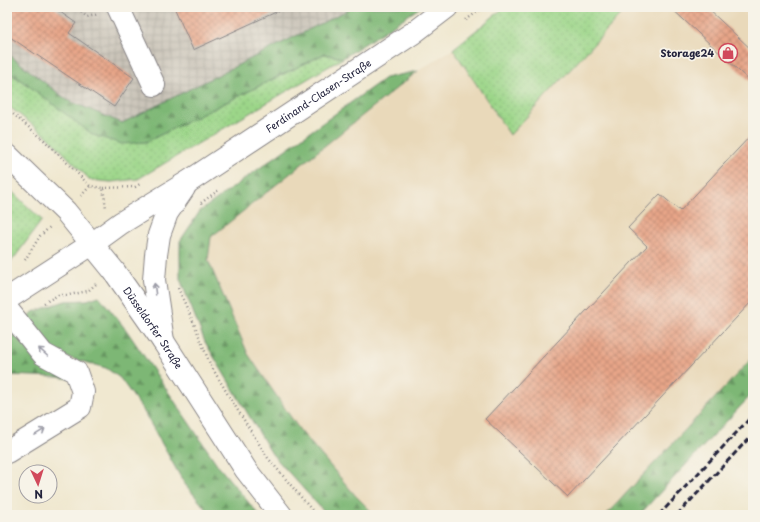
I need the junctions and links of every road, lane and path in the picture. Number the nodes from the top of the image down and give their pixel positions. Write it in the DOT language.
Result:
graph roads {
  1 [pos="118,7"];
  2 [pos="447,7"];
  3 [pos="154,85"];
  4 [pos="7,155"];
  5 [pos="188,182"];
  6 [pos="90,186"];
  7 [pos="66,212"];
  8 [pos="92,244"];
  9 [pos="25,260"];
  10 [pos="114,271"];
  11 [pos="7,299"];
  12 [pos="11,314"];
  13 [pos="163,342"];
  14 [pos="7,452"];
  15 [pos="281,515"];
  1 -- 3 [label="street"];
  2 -- 5 [label="street, Ferdinand-Clasen-Straße"];
  4 -- 7 [label="street, Düsseldorfer Straße"];
  5 -- 8 [label="street, Ferdinand-Clasen-Straße"];
  13 -- 5 [label="street, Ferdinand-Clasen-Straße, one-way"];
  6 -- 7 [label="path"];
  7 -- 8 [label="street, Düsseldorfer Straße"];
  7 -- 9 [label="path"];
  8 -- 10 [label="street, Düsseldorfer Straße"];
  8 -- 11 [label="street, Ferdinand-Clasen-Straße"];
  10 -- 12 [label="path"];
  10 -- 13 [label="street, Düsseldorfer Straße"];
  14 -- 12 [label="street, one-way"];
  13 -- 15 [label="street, Düsseldorfer Straße"];
}
